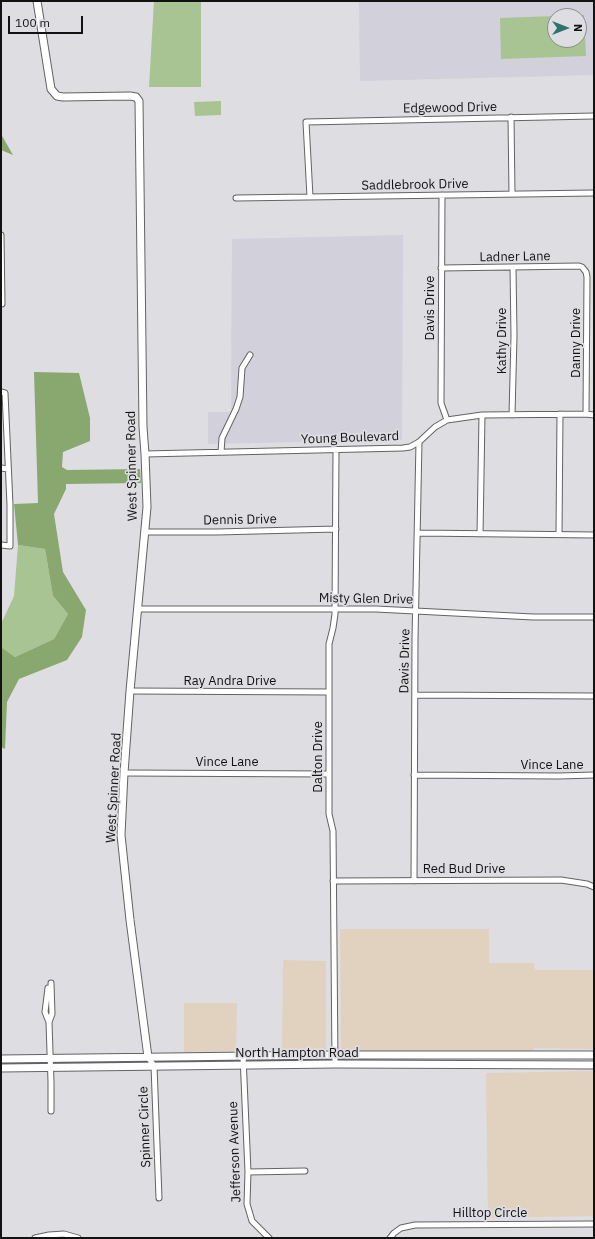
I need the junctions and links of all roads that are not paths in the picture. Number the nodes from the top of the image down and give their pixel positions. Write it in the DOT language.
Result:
graph roads {
  1 [pos="37,1"];
  2 [pos="594,116"];
  3 [pos="511,117"];
  4 [pos="594,193"];
  5 [pos="512,194"];
  6 [pos="442,195"];
  7 [pos="310,197"];
  8 [pos="236,198"];
  9 [pos="1,235"];
  10 [pos="441,268"];
  11 [pos="513,268"];
  12 [pos="586,272"];
  13 [pos="2,304"];
  14 [pos="250,356"];
  15 [pos="3,392"];
  16 [pos="560,414"];
  17 [pos="586,414"];
  18 [pos="482,415"];
  19 [pos="512,415"];
  20 [pos="594,415"];
  21 [pos="447,420"];
  22 [pos="419,442"];
  23 [pos="336,450"];
  24 [pos="220,452"];
  25 [pos="145,454"];
  26 [pos="1,468"];
  27 [pos="8,469"];
  28 [pos="336,529"];
  29 [pos="145,532"];
  30 [pos="418,534"];
  31 [pos="480,534"];
  32 [pos="559,534"];
  33 [pos="594,535"];
  34 [pos="1,545"];
  35 [pos="138,609"];
  36 [pos="335,609"];
  37 [pos="416,610"];
  38 [pos="594,617"];
  39 [pos="130,691"];
  40 [pos="329,692"];
  41 [pos="415,695"];
  42 [pos="594,696"];
  43 [pos="124,773"];
  44 [pos="329,774"];
  45 [pos="414,775"];
  46 [pos="594,775"];
  47 [pos="414,880"];
  48 [pos="333,881"];
  49 [pos="594,887"];
  50 [pos="50,983"];
  51 [pos="334,1055"];
  52 [pos="488,1055"];
  53 [pos="562,1055"];
  54 [pos="594,1055"];
  55 [pos="243,1056"];
  56 [pos="148,1057"];
  57 [pos="51,1058"];
  58 [pos="66,1058"];
  59 [pos="1,1059"];
  60 [pos="334,1064"];
  61 [pos="487,1064"];
  62 [pos="562,1064"];
  63 [pos="244,1065"];
  64 [pos="594,1065"];
  65 [pos="154,1066"];
  66 [pos="67,1067"];
  67 [pos="1,1068"];
  68 [pos="51,1068"];
  69 [pos="51,1111"];
  70 [pos="305,1171"];
  71 [pos="248,1172"];
  72 [pos="159,1198"];
  73 [pos="594,1224"];
  74 [pos="35,1238"];
  75 [pos="78,1238"];
  76 [pos="270,1238"];
  77 [pos="390,1238"];
  1 -- 25 [label="main road, West Spinner Road"];
  2 -- 3 [label="street, Edgewood Drive"];
  3 -- 5 [label="street"];
  3 -- 7 [label="street, Edgewood Drive"];
  4 -- 5 [label="street, Saddlebrook Drive"];
  5 -- 6 [label="street, Saddlebrook Drive"];
  6 -- 7 [label="street, Saddlebrook Drive"];
  6 -- 10 [label="street, Davis Drive"];
  7 -- 8 [label="street, Saddlebrook Drive"];
  9 -- 13 [label="street"];
  10 -- 11 [label="street, Ladner Lane"];
  10 -- 21 [label="street, Davis Drive"];
  11 -- 12 [label="street, Ladner Lane"];
  11 -- 19 [label="street, Kathy Drive"];
  12 -- 17 [label="street, Danny Drive"];
  14 -- 24 [label="street"];
  15 -- 27 [label="street"];
  16 -- 17 [label="street, Young Boulevard"];
  16 -- 19 [label="street, Young Boulevard"];
  16 -- 32 [label="street"];
  17 -- 20 [label="street, Young Boulevard"];
  18 -- 19 [label="street, Young Boulevard"];
  18 -- 21 [label="street, Young Boulevard"];
  18 -- 31 [label="street"];
  21 -- 22 [label="street, Young Boulevard"];
  22 -- 23 [label="street, Young Boulevard"];
  22 -- 30 [label="street, Davis Drive"];
  23 -- 24 [label="street, Young Boulevard"];
  23 -- 28 [label="street, Dalton Drive"];
  24 -- 25 [label="street, Young Boulevard"];
  25 -- 29 [label="main road, West Spinner Road"];
  26 -- 27 [label="street"];
  27 -- 34 [label="street"];
  28 -- 29 [label="street, Dennis Drive"];
  28 -- 36 [label="street, Dalton Drive"];
  29 -- 35 [label="main road, West Spinner Road"];
  30 -- 31 [label="street"];
  30 -- 37 [label="street, Davis Drive"];
  31 -- 32 [label="street"];
  32 -- 33 [label="street"];
  35 -- 36 [label="street, Misty Glen Drive"];
  35 -- 39 [label="main road, West Spinner Road"];
  36 -- 37 [label="street, Misty Glen Drive"];
  36 -- 40 [label="street, Dalton Drive"];
  37 -- 38 [label="street, Misty Glen Drive"];
  37 -- 41 [label="street, Davis Drive"];
  39 -- 40 [label="street, Ray Andra Drive"];
  39 -- 43 [label="main road, West Spinner Road"];
  40 -- 44 [label="street, Dalton Drive"];
  41 -- 42 [label="street"];
  41 -- 45 [label="street, Davis Drive"];
  43 -- 44 [label="street, Vince Lane"];
  43 -- 56 [label="main road, West Spinner Road"];
  44 -- 48 [label="street, Dalton Drive"];
  45 -- 46 [label="street, Vince Lane"];
  45 -- 47 [label="street, Davis Drive"];
  47 -- 48 [label="street, Red Bud Drive"];
  47 -- 49 [label="street, Red Bud Drive"];
  48 -- 51 [label="street, Dalton Drive"];
  50 -- 57 [label="street"];
  51 -- 52 [label="main road, North Hampton Road"];
  51 -- 55 [label="main road, North Hampton Road"];
  51 -- 60 [label="street, Dalton Drive"];
  52 -- 53 [label="main road, North Hampton Road"];
  52 -- 61 [label="main road"];
  53 -- 54 [label="main road, North Hampton Road"];
  53 -- 62 [label="main road"];
  55 -- 56 [label="main road, North Hampton Road"];
  55 -- 63 [label="street, Jefferson Avenue"];
  56 -- 58 [label="main road, North Hampton Road"];
  56 -- 65 [label="street"];
  57 -- 58 [label="main road, North Hampton Road"];
  57 -- 59 [label="main road, North Hampton Road"];
  57 -- 68 [label="street"];
  58 -- 66 [label="main road"];
  60 -- 61 [label="main road, North Hampton Road"];
  60 -- 63 [label="main road, North Hampton Road"];
  61 -- 62 [label="main road, North Hampton Road"];
  62 -- 64 [label="main road, North Hampton Road"];
  63 -- 65 [label="main road, North Hampton Road"];
  63 -- 71 [label="street, Jefferson Avenue"];
  65 -- 66 [label="main road, North Hampton Road"];
  65 -- 72 [label="street, Spinner Circle"];
  66 -- 68 [label="main road, North Hampton Road"];
  67 -- 68 [label="main road, North Hampton Road"];
  68 -- 69 [label="street"];
  70 -- 71 [label="street"];
  71 -- 76 [label="street, Jefferson Avenue"];
  73 -- 77 [label="street, Hilltop Circle"];
  74 -- 75 [label="street"];
}
